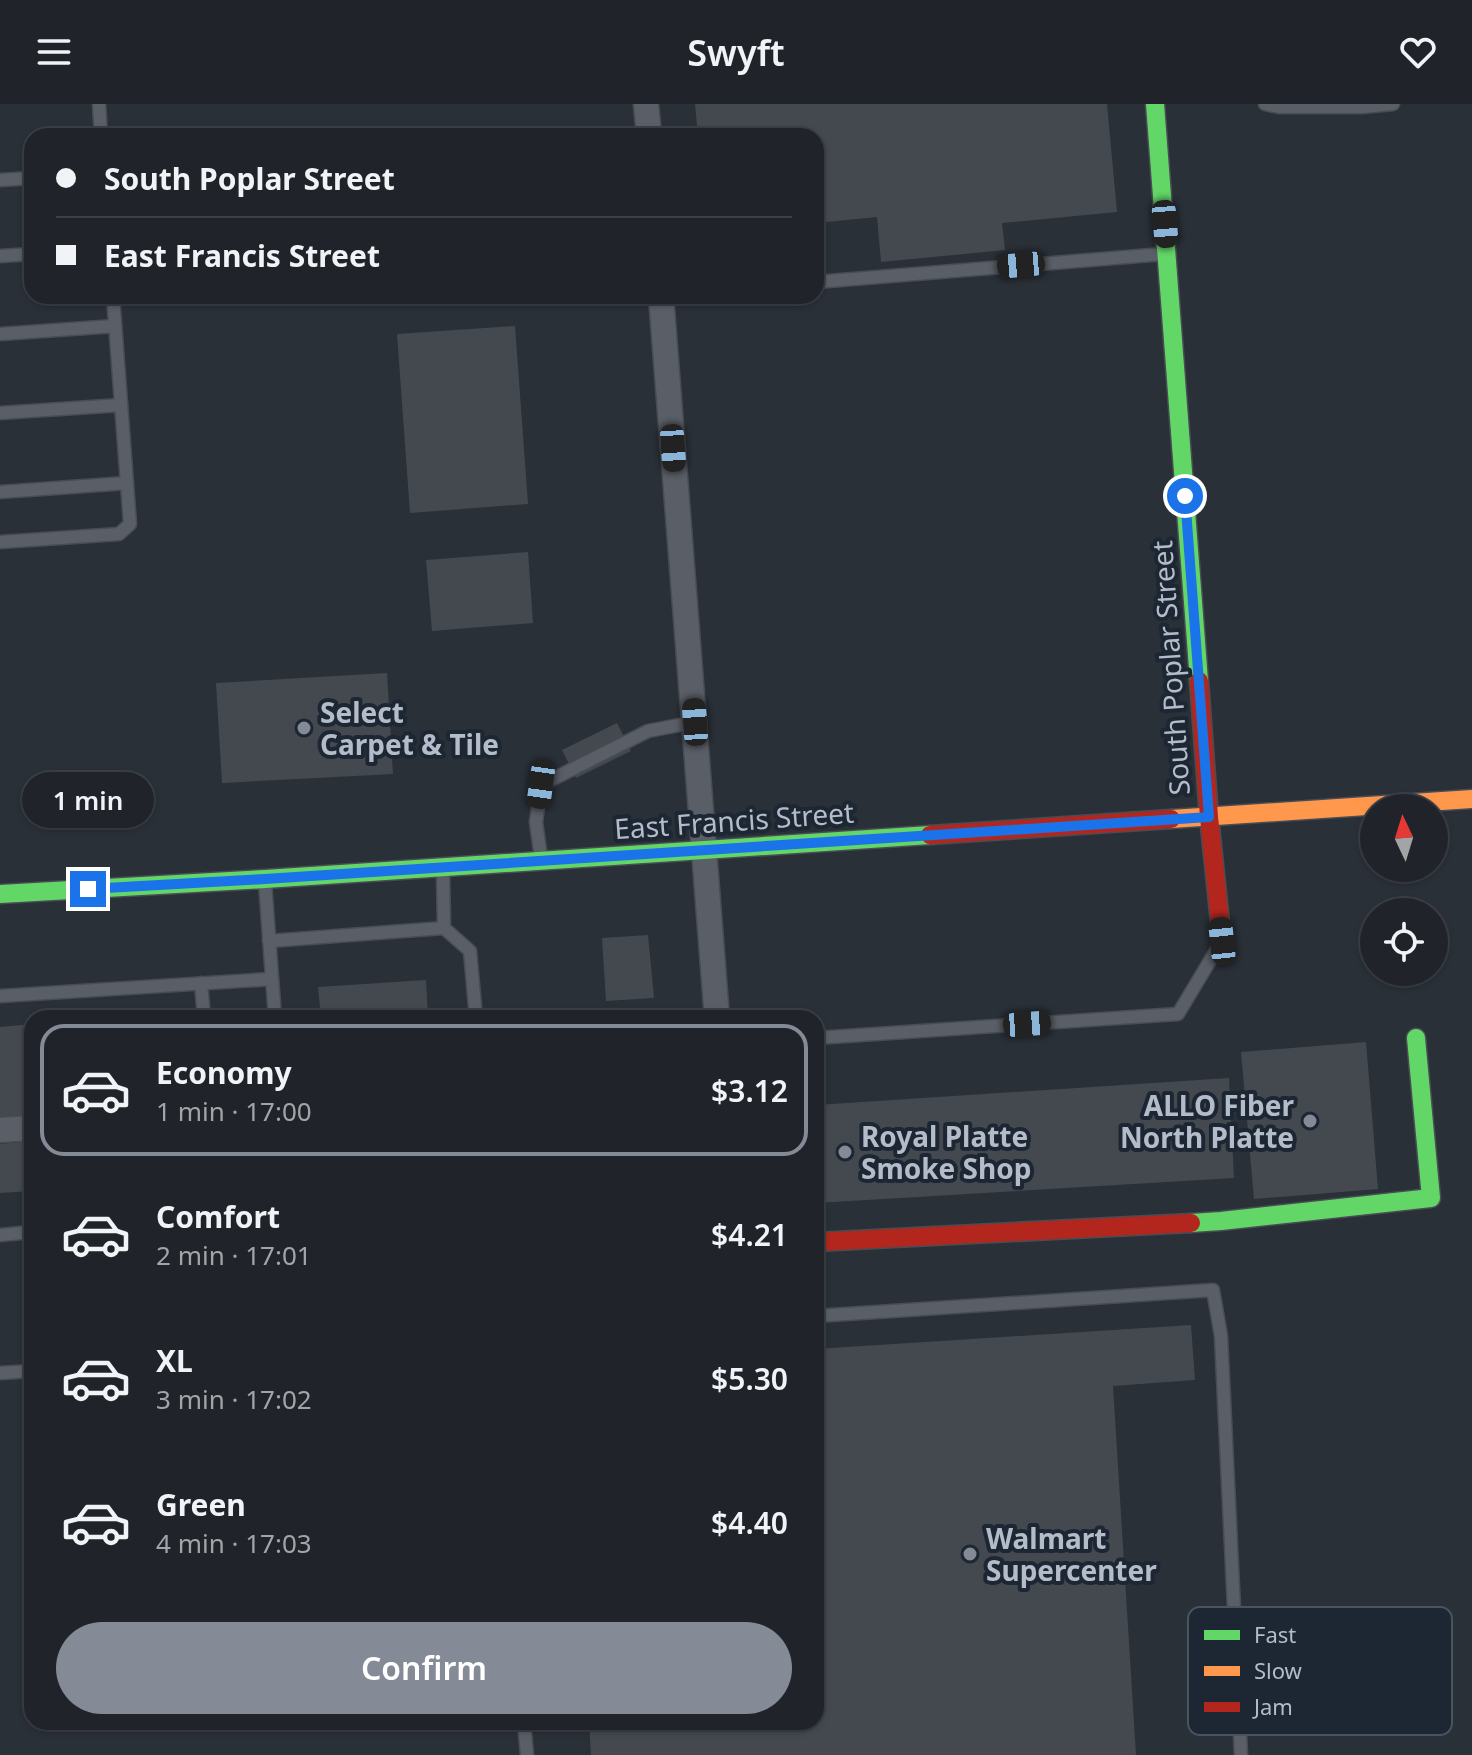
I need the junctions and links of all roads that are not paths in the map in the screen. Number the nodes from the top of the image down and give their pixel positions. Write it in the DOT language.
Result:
graph roads {
  1 [pos="99,104"];
  2 [pos="646,104"];
  3 [pos="1155,104"];
  4 [pos="1265,104"];
  5 [pos="1393,104"];
  6 [pos="100,128"];
  7 [pos="648,128"];
  8 [pos="24,178"];
  9 [pos="0,180"];
  10 [pos="24,254"];
  11 [pos="1167,254"];
  12 [pos="0,256"];
  13 [pos="824,281"];
  14 [pos="114,304"];
  15 [pos="662,304"];
  16 [pos="115,326"];
  17 [pos="0,334"];
  18 [pos="121,405"];
  19 [pos="0,413"];
  20 [pos="127,483"];
  21 [pos="0,492"];
  22 [pos="0,542"];
  23 [pos="695,722"];
  24 [pos="1472,799"];
  25 [pos="1209,817"];
  26 [pos="705,850"];
  27 [pos="542,861"];
  28 [pos="443,868"];
  29 [pos="265,879"];
  30 [pos="0,894"];
  31 [pos="444,928"];
  32 [pos="269,941"];
  33 [pos="1222,941"];
  34 [pos="272,979"];
  35 [pos="201,983"];
  36 [pos="0,996"];
  37 [pos="203,1010"];
  38 [pos="274,1010"];
  39 [pos="475,1010"];
  40 [pos="716,1010"];
  41 [pos="824,1037"];
  42 [pos="1416,1038"];
  43 [pos="24,1128"];
  44 [pos="0,1130"];
  45 [pos="24,1233"];
  46 [pos="0,1235"];
  47 [pos="824,1242"];
  48 [pos="824,1315"];
  49 [pos="24,1372"];
  50 [pos="0,1373"];
  51 [pos="1234,1607"];
  52 [pos="525,1730"];
  53 [pos="1240,1735"];
  54 [pos="527,1755"];
  55 [pos="1241,1755"];
  1 -- 6 [label="lane"];
  2 -- 7 [label="street"];
  3 -- 11 [label="street, South Poplar Street"];
  4 -- 5 [label="lane"];
  8 -- 9 [label="lane"];
  10 -- 12 [label="lane"];
  11 -- 13 [label="lane"];
  11 -- 25 [label="street, South Poplar Street"];
  14 -- 16 [label="lane"];
  15 -- 23 [label="street"];
  16 -- 17 [label="lane"];
  16 -- 18 [label="lane"];
  18 -- 19 [label="lane"];
  18 -- 20 [label="lane"];
  20 -- 21 [label="lane"];
  20 -- 22 [label="lane"];
  23 -- 26 [label="street"];
  23 -- 27 [label="lane"];
  24 -- 25 [label="street, East Francis Street"];
  25 -- 26 [label="street, East Francis Street"];
  25 -- 33 [label="street, South Poplar Street"];
  26 -- 27 [label="street, East Francis Street"];
  26 -- 40 [label="street"];
  27 -- 28 [label="street, East Francis Street"];
  28 -- 29 [label="street, East Francis Street"];
  28 -- 31 [label="lane"];
  29 -- 30 [label="street, East Francis Street"];
  29 -- 32 [label="lane"];
  31 -- 32 [label="lane"];
  31 -- 39 [label="lane"];
  32 -- 34 [label="lane"];
  33 -- 41 [label="lane"];
  34 -- 35 [label="lane"];
  34 -- 38 [label="lane"];
  35 -- 36 [label="lane"];
  35 -- 37 [label="lane"];
  42 -- 47 [label="street"];
  43 -- 44 [label="street"];
  45 -- 46 [label="lane"];
  48 -- 51 [label="lane"];
  49 -- 50 [label="lane"];
  52 -- 54 [label="lane"];
  53 -- 55 [label="lane"];
}
